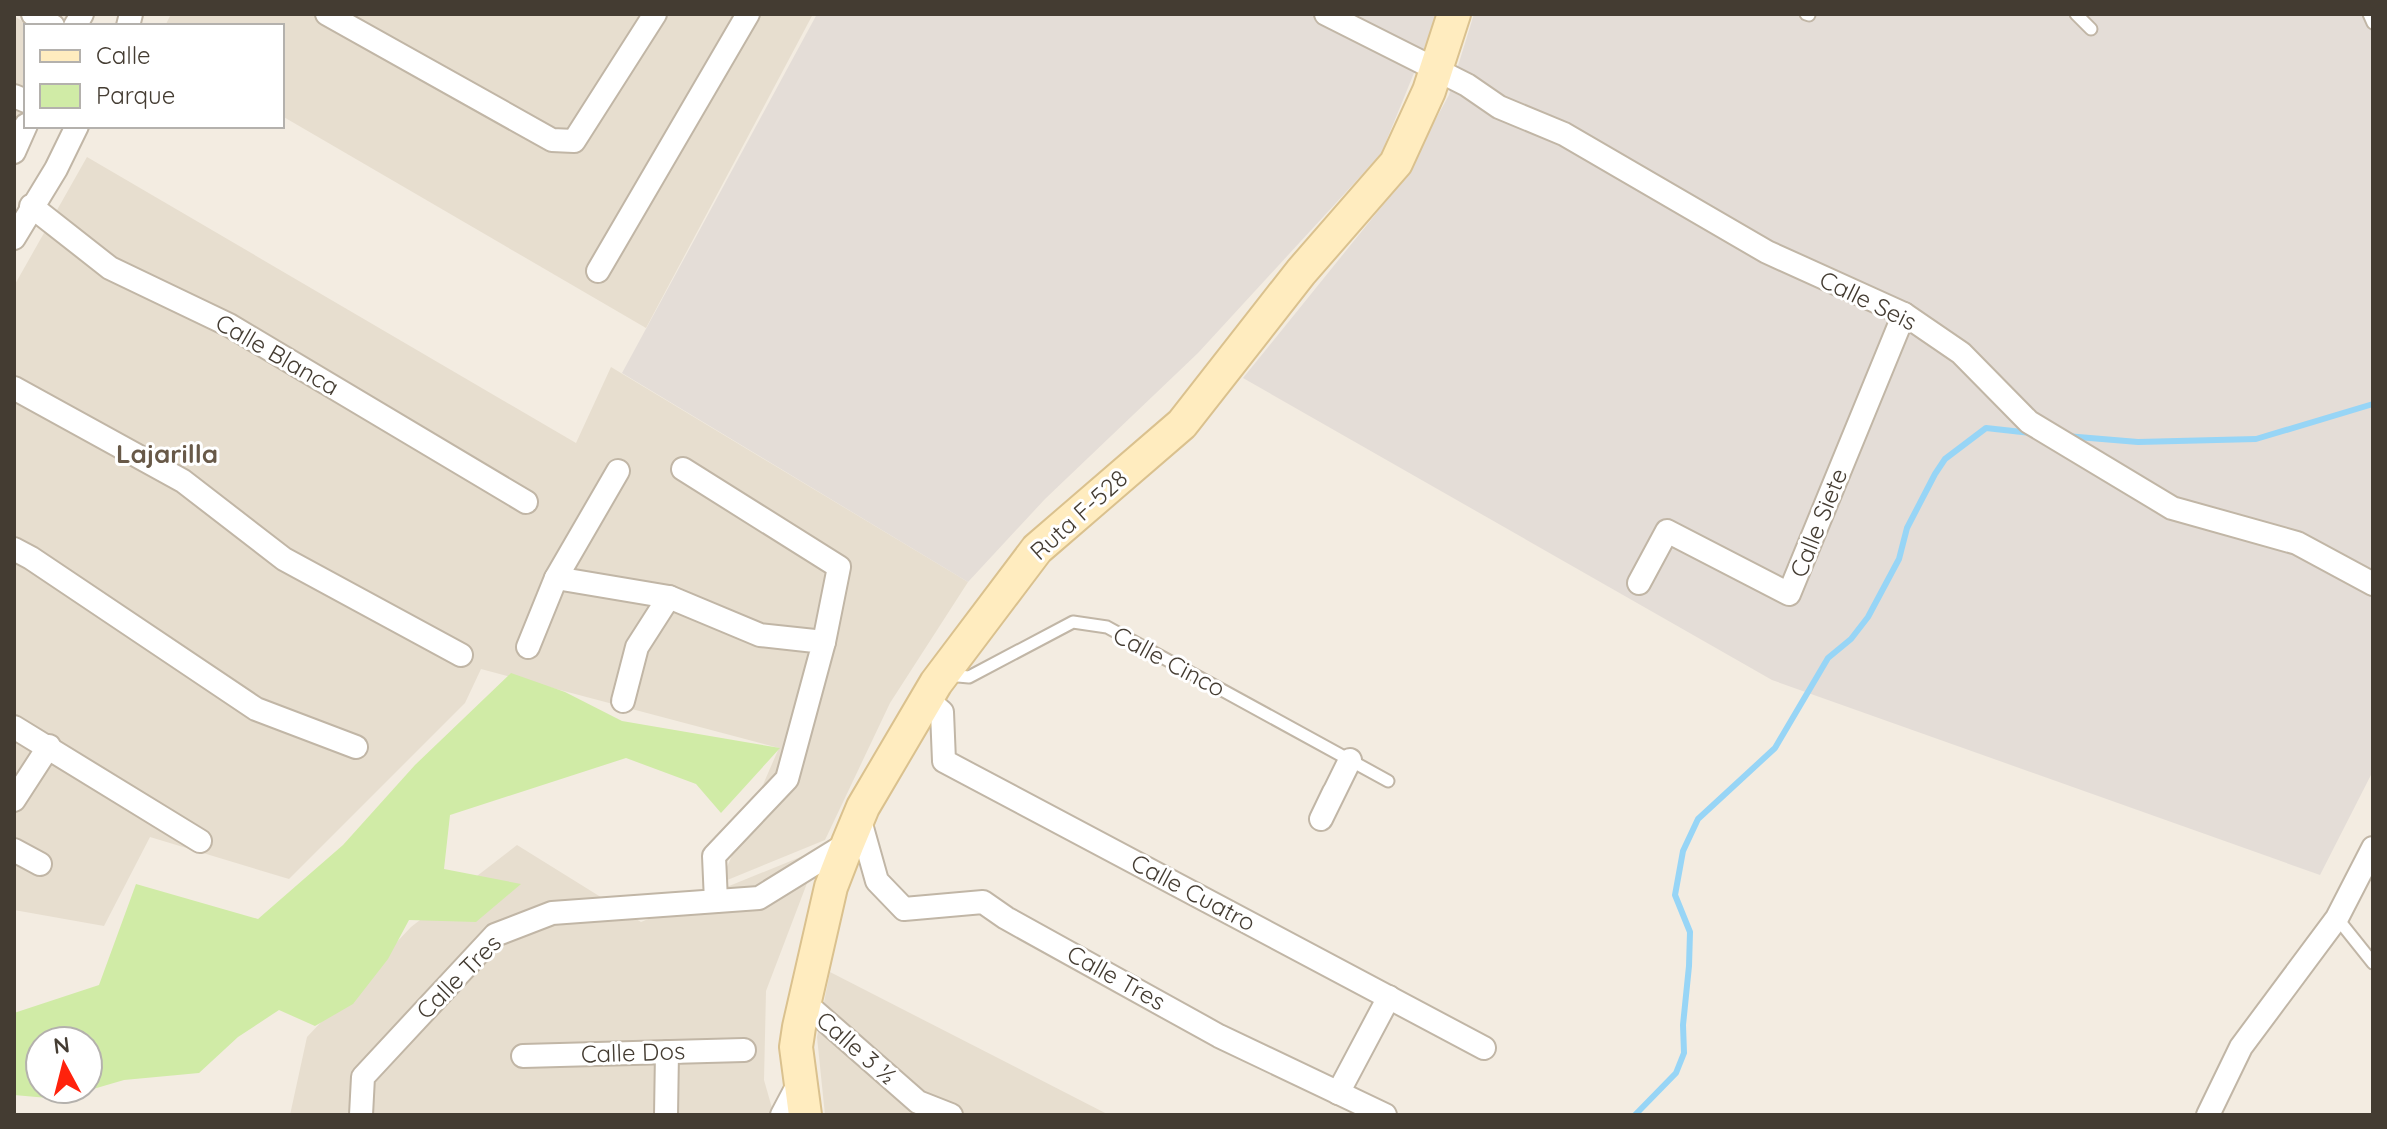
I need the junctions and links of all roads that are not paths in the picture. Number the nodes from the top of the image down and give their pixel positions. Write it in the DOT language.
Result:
graph roads {
  1 [pos="327,14"];
  2 [pos="655,14"];
  3 [pos="748,14"];
  4 [pos="1326,14"];
  5 [pos="1454,14"];
  6 [pos="2076,14"];
  7 [pos="2369,14"];
  8 [pos="2373,23"];
  9 [pos="2091,29"];
  10 [pos="1437,70"];
  11 [pos="25,128"];
  12 [pos="76,128"];
  13 [pos="14,152"];
  14 [pos="31,206"];
  15 [pos="14,238"];
  16 [pos="598,271"];
  17 [pos="1904,314"];
  18 [pos="14,388"];
  19 [pos="683,469"];
  20 [pos="618,471"];
  21 [pos="526,502"];
  22 [pos="14,549"];
  23 [pos="556,578"];
  24 [pos="1639,583"];
  25 [pos="2373,584"];
  26 [pos="669,597"];
  27 [pos="824,642"];
  28 [pos="528,647"];
  29 [pos="461,655"];
  30 [pos="937,695"];
  31 [pos="623,701"];
  32 [pos="14,727"];
  33 [pos="49,746"];
  34 [pos="356,747"];
  35 [pos="1350,760"];
  36 [pos="1388,781"];
  37 [pos="1334,792"];
  38 [pos="14,800"];
  39 [pos="858,838"];
  40 [pos="200,841"];
  41 [pos="2373,848"];
  42 [pos="14,850"];
  43 [pos="40,864"];
  44 [pos="716,901"];
  45 [pos="2337,918"];
  46 [pos="2373,963"];
  47 [pos="1389,997"];
  48 [pos="804,1002"];
  49 [pos="1484,1048"];
  50 [pos="744,1050"];
  51 [pos="667,1052"];
  52 [pos="523,1056"];
  53 [pos="800,1081"];
  54 [pos="1338,1093"];
  55 [pos="361,1115"];
  56 [pos="666,1115"];
  57 [pos="782,1115"];
  58 [pos="805,1115"];
  59 [pos="951,1115"];
  60 [pos="1385,1115"];
  61 [pos="2208,1115"];
  1 -- 2 [label="street"];
  3 -- 16 [label="street"];
  4 -- 10 [label="street, Calle Seis"];
  5 -- 10 [label="main road, Ruta F-528"];
  6 -- 9 [label="lane"];
  7 -- 8 [label="lane"];
  10 -- 17 [label="street, Calle Seis"];
  10 -- 30 [label="main road, Ruta F-528"];
  11 -- 13 [label="street"];
  12 -- 14 [label="street"];
  14 -- 15 [label="street"];
  14 -- 21 [label="street, Calle Blanca"];
  17 -- 24 [label="street, Calle Siete"];
  17 -- 25 [label="street, Calle Seis"];
  18 -- 29 [label="street"];
  19 -- 27 [label="street"];
  20 -- 23 [label="street"];
  22 -- 34 [label="street"];
  23 -- 26 [label="street"];
  23 -- 28 [label="street"];
  26 -- 27 [label="street"];
  26 -- 31 [label="street"];
  27 -- 44 [label="street"];
  30 -- 35 [label="lane, Calle Cinco"];
  30 -- 39 [label="main road, Ruta F-528"];
  30 -- 47 [label="street, Calle Cuatro"];
  32 -- 33 [label="street"];
  33 -- 38 [label="street"];
  33 -- 40 [label="street"];
  35 -- 36 [label="lane, Calle Cinco"];
  35 -- 37 [label="street"];
  39 -- 44 [label="street, Calle Tres"];
  39 -- 48 [label="main road, Ruta F-528"];
  39 -- 54 [label="street, Calle Tres"];
  41 -- 45 [label="street"];
  42 -- 43 [label="street"];
  44 -- 55 [label="street, Calle Tres"];
  45 -- 46 [label="lane"];
  45 -- 61 [label="street"];
  47 -- 49 [label="street, Calle Cuatro"];
  47 -- 54 [label="street"];
  48 -- 53 [label="main road, Ruta F-528"];
  48 -- 59 [label="street, Calle 3 ½"];
  50 -- 51 [label="street, Calle Dos"];
  51 -- 52 [label="street, Calle Dos"];
  51 -- 56 [label="street"];
  53 -- 57 [label="street"];
  53 -- 58 [label="main road, Ruta F-528"];
  54 -- 60 [label="street, Calle Tres"];
}
